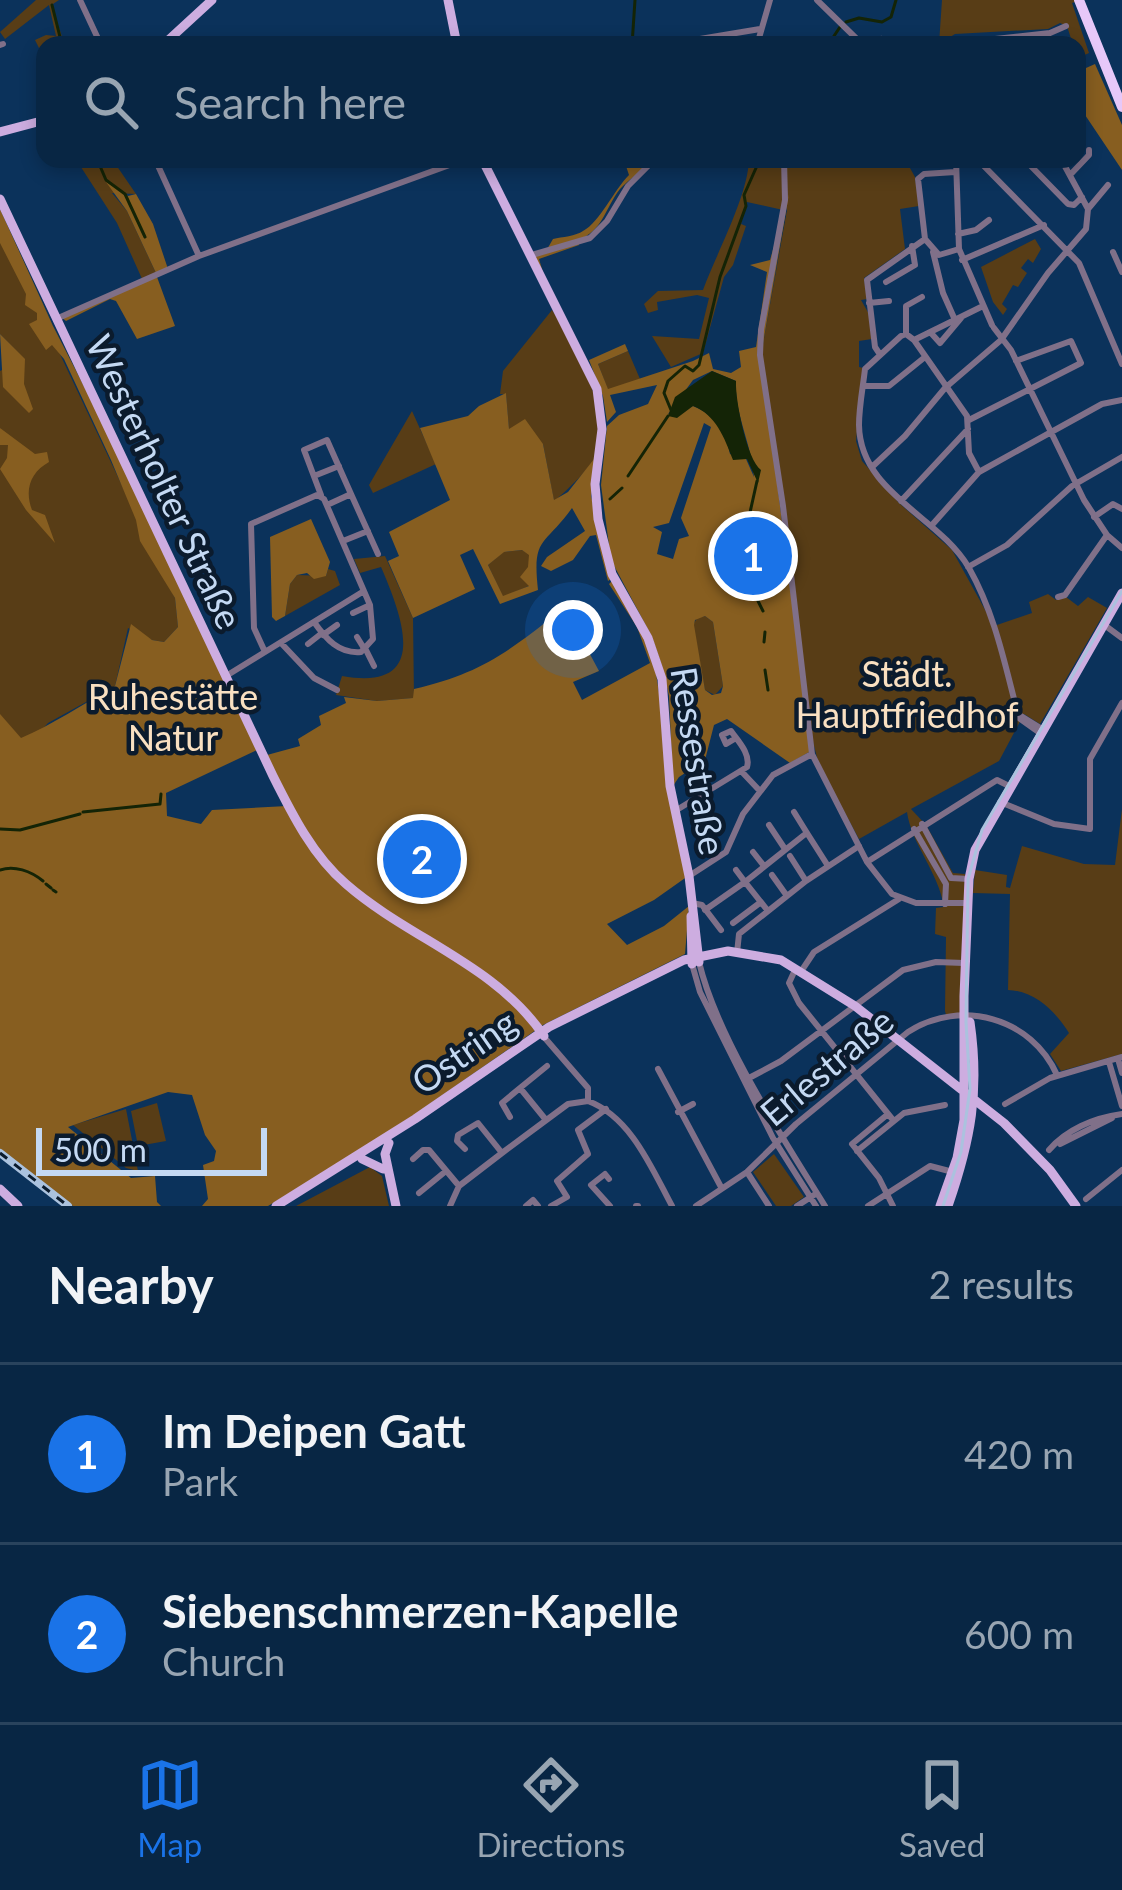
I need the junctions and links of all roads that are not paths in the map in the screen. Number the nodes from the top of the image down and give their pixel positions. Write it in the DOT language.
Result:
graph roads {
  1 [pos="80,0"];
  2 [pos="212,0"];
  3 [pos="448,0"];
  4 [pos="770,0"];
  5 [pos="817,0"];
  6 [pos="1082,1"];
  7 [pos="1066,26"];
  8 [pos="760,29"];
  9 [pos="97,36"];
  10 [pos="173,36"];
  11 [pos="455,36"];
  12 [pos="718,36"];
  13 [pos="759,36"];
  14 [pos="858,36"];
  15 [pos="1022,36"];
  16 [pos="1122,91"];
  17 [pos="1122,107"];
  18 [pos="36,122"];
  19 [pos="0,132"];
  20 [pos="1088,150"];
  21 [pos="1086,158"];
  22 [pos="159,168"];
  23 [pos="441,168"];
  24 [pos="486,168"];
  25 [pos="646,168"];
  26 [pos="784,168"];
  27 [pos="955,168"];
  28 [pos="986,168"];
  29 [pos="1033,168"];
  30 [pos="1066,168"];
  31 [pos="1077,168"];
  32 [pos="955,172"];
  33 [pos="1070,176"];
  34 [pos="1108,185"];
  35 [pos="1082,197"];
  36 [pos="0,200"];
  37 [pos="1088,209"];
  38 [pos="989,220"];
  39 [pos="1044,225"];
  40 [pos="958,234"];
  41 [pos="925,239"];
  42 [pos="912,246"];
  43 [pos="959,249"];
  44 [pos="1068,249"];
  45 [pos="932,252"];
  46 [pos="1113,252"];
  47 [pos="200,256"];
  48 [pos="529,256"];
  49 [pos="962,260"];
  50 [pos="1122,272"];
  51 [pos="886,282"];
  52 [pos="922,296"];
  53 [pos="889,301"];
  54 [pos="869,303"];
  55 [pos="983,306"];
  56 [pos="959,318"];
  57 [pos="56,319"];
  58 [pos="931,332"];
  59 [pos="910,337"];
  60 [pos="1001,340"];
  61 [pos="879,352"];
  62 [pos="925,358"];
  63 [pos="1016,361"];
  64 [pos="1122,364"];
  65 [pos="863,386"];
  66 [pos="945,388"];
  67 [pos="1031,390"];
  68 [pos="1122,400"];
  69 [pos="969,425"];
  70 [pos="1052,430"];
  71 [pos="1122,457"];
  72 [pos="339,466"];
  73 [pos="871,468"];
  74 [pos="979,472"];
  75 [pos="314,476"];
  76 [pos="1076,483"];
  77 [pos="351,494"];
  78 [pos="320,495"];
  79 [pos="901,501"];
  80 [pos="326,505"];
  81 [pos="1122,509"];
  82 [pos="1094,517"];
  83 [pos="932,525"];
  84 [pos="368,531"];
  85 [pos="1106,535"];
  86 [pos="343,542"];
  87 [pos="1122,548"];
  88 [pos="378,554"];
  89 [pos="968,567"];
  90 [pos="364,591"];
  91 [pos="1122,592"];
  92 [pos="1058,597"];
  93 [pos="370,605"];
  94 [pos="353,613"];
  95 [pos="314,622"];
  96 [pos="1103,624"];
  97 [pos="337,625"];
  98 [pos="322,634"];
  99 [pos="357,638"];
  100 [pos="1122,638"];
  101 [pos="281,643"];
  102 [pos="308,644"];
  103 [pos="366,650"];
  104 [pos="265,652"];
  105 [pos="374,666"];
  106 [pos="226,676"];
  107 [pos="337,690"];
  108 [pos="1122,703"];
  109 [pos="1041,731"];
  110 [pos="736,738"];
  111 [pos="812,754"];
  112 [pos="742,772"];
  113 [pos="1009,786"];
  114 [pos="759,790"];
  115 [pos="1000,802"];
  116 [pos="676,811"];
  117 [pos="794,812"];
  118 [pos="769,825"];
  119 [pos="918,826"];
  120 [pos="807,833"];
  121 [pos="859,846"];
  122 [pos="754,852"];
  123 [pos="788,853"];
  124 [pos="867,862"];
  125 [pos="764,866"];
  126 [pos="828,866"];
  127 [pos="736,870"];
  128 [pos="772,875"];
  129 [pos="689,876"];
  130 [pos="970,879"];
  131 [pos="806,881"];
  132 [pos="745,882"];
  133 [pos="788,896"];
  134 [pos="898,899"];
  135 [pos="761,902"];
  136 [pos="968,903"];
  137 [pos="945,904"];
  138 [pos="697,907"];
  139 [pos="768,911"];
  140 [pos="737,920"];
  141 [pos="721,930"];
  142 [pos="698,941"];
  143 [pos="715,952"];
  144 [pos="737,953"];
  145 [pos="695,960"];
  146 [pos="967,963"];
  147 [pos="799,969"];
  148 [pos="855,1006"];
  149 [pos="967,1017"];
  150 [pos="528,1018"];
  151 [pos="820,1031"];
  152 [pos="542,1034"];
  153 [pos="898,1040"];
  154 [pos="524,1042"];
  155 [pos="1116,1059"];
  156 [pos="548,1066"];
  157 [pos="658,1070"];
  158 [pos="1122,1073"];
  159 [pos="856,1075"];
  160 [pos="1058,1075"];
  161 [pos="747,1078"];
  162 [pos="520,1088"];
  163 [pos="971,1097"];
  164 [pos="588,1101"];
  165 [pos="693,1104"];
  166 [pos="945,1105"];
  167 [pos="1005,1105"];
  168 [pos="606,1109"];
  169 [pos="1122,1111"];
  170 [pos="678,1112"];
  171 [pos="891,1117"];
  172 [pos="511,1118"];
  173 [pos="990,1118"];
  174 [pos="546,1120"];
  175 [pos="971,1127"];
  176 [pos="1061,1140"];
  177 [pos="780,1141"];
  178 [pos="382,1148"];
  179 [pos="464,1148"];
  180 [pos="502,1153"];
  181 [pos="413,1159"];
  182 [pos="362,1160"];
  183 [pos="382,1169"];
  184 [pos="1122,1170"];
  185 [pos="446,1171"];
  186 [pos="747,1172"];
  187 [pos="952,1172"];
  188 [pos="605,1174"];
  189 [pos="591,1185"];
  190 [pos="721,1187"];
  191 [pos="456,1189"];
  192 [pos="582,1192"];
  193 [pos="0,1193"];
  194 [pos="418,1193"];
  195 [pos="887,1194"];
  196 [pos="814,1195"];
  197 [pos="701,1204"];
  198 [pos="1078,1204"];
  199 [pos="798,1205"];
  200 [pos="14,1206"];
  201 [pos="276,1206"];
  202 [pos="287,1206"];
  203 [pos="393,1206"];
  204 [pos="450,1206"];
  205 [pos="526,1206"];
  206 [pos="538,1206"];
  207 [pos="551,1206"];
  208 [pos="610,1206"];
  209 [pos="672,1206"];
  210 [pos="770,1206"];
  211 [pos="816,1206"];
  212 [pos="825,1206"];
  213 [pos="868,1206"];
  214 [pos="893,1206"];
  215 [pos="944,1206"];
  1 -- 9 [label="street"];
  2 -- 10 [label="main road"];
  3 -- 11 [label="main road"];
  4 -- 8 [label="street"];
  5 -- 14 [label="street"];
  6 -- 16 [label="highway"];
  6 -- 17 [label="highway"];
  7 -- 15 [label="street"];
  8 -- 12 [label="street"];
  8 -- 13 [label="street"];
  18 -- 19 [label="main road"];
  20 -- 21 [label="street"];
  22 -- 47 [label="street"];
  23 -- 47 [label="street"];
  24 -- 48 [label="main road, Ressestraße"];
  25 -- 48 [label="street"];
  26 -- 111 [label="street"];
  27 -- 32 [label="street"];
  28 -- 39 [label="street"];
  29 -- 35 [label="street"];
  30 -- 33 [label="street"];
  31 -- 33 [label="street"];
  32 -- 40 [label="street"];
  32 -- 41 [label="street"];
  33 -- 35 [label="street"];
  34 -- 37 [label="street"];
  35 -- 37 [label="street"];
  36 -- 57 [label="main road, Westerholter Straße"];
  37 -- 44 [label="street"];
  38 -- 40 [label="street"];
  39 -- 44 [label="street"];
  39 -- 49 [label="street"];
  40 -- 43 [label="street"];
  41 -- 42 [label="street"];
  41 -- 45 [label="street"];
  42 -- 51 [label="street"];
  42 -- 54 [label="street"];
  43 -- 45 [label="street"];
  43 -- 49 [label="street"];
  44 -- 60 [label="street"];
  44 -- 64 [label="street"];
  45 -- 56 [label="street"];
  46 -- 50 [label="street"];
  47 -- 57 [label="street"];
  48 -- 116 [label="main road, Ressestraße"];
  49 -- 55 [label="street"];
  52 -- 59 [label="street"];
  53 -- 54 [label="street"];
  54 -- 61 [label="street"];
  55 -- 56 [label="street"];
  55 -- 60 [label="street"];
  56 -- 58 [label="street"];
  56 -- 58 [label="street"];
  57 -- 106 [label="main road, Westerholter Straße"];
  58 -- 59 [label="street"];
  59 -- 61 [label="street"];
  59 -- 62 [label="street"];
  60 -- 63 [label="street"];
  60 -- 66 [label="street"];
  61 -- 65 [label="street"];
  62 -- 65 [label="street"];
  62 -- 66 [label="street"];
  63 -- 67 [label="street"];
  63 -- 67 [label="street"];
  65 -- 73 [label="street"];
  66 -- 69 [label="street"];
  66 -- 73 [label="street"];
  67 -- 69 [label="street"];
  67 -- 70 [label="street"];
  68 -- 70 [label="street"];
  69 -- 74 [label="street"];
  69 -- 79 [label="street"];
  70 -- 74 [label="street"];
  70 -- 76 [label="street"];
  71 -- 76 [label="street"];
  72 -- 75 [label="street"];
  72 -- 75 [label="street"];
  72 -- 77 [label="street"];
  73 -- 79 [label="street"];
  74 -- 83 [label="street"];
  75 -- 78 [label="street"];
  76 -- 82 [label="street"];
  76 -- 89 [label="street"];
  77 -- 80 [label="street"];
  77 -- 84 [label="street"];
  78 -- 80 [label="street"];
  78 -- 104 [label="street"];
  79 -- 83 [label="street"];
  80 -- 86 [label="street"];
  81 -- 82 [label="street"];
  82 -- 85 [label="street"];
  83 -- 89 [label="street"];
  84 -- 86 [label="street"];
  84 -- 88 [label="street"];
  85 -- 87 [label="street"];
  85 -- 92 [label="street"];
  86 -- 90 [label="street"];
  89 -- 109 [label="street"];
  90 -- 93 [label="street"];
  90 -- 95 [label="street"];
  91 -- 96 [label="main road"];
  93 -- 94 [label="street"];
  93 -- 103 [label="street"];
  95 -- 98 [label="street"];
  95 -- 101 [label="street"];
  96 -- 100 [label="street"];
  96 -- 109 [label="main road"];
  97 -- 98 [label="street"];
  98 -- 102 [label="street"];
  98 -- 103 [label="street"];
  99 -- 103 [label="street"];
  101 -- 104 [label="street"];
  101 -- 107 [label="street"];
  103 -- 105 [label="street"];
  104 -- 106 [label="street"];
  106 -- 150 [label="main road, Westerholter Straße"];
  108 -- 115 [label="street"];
  109 -- 113 [label="main road"];
  110 -- 112 [label="street"];
  111 -- 114 [label="street"];
  111 -- 121 [label="street"];
  112 -- 114 [label="street"];
  112 -- 116 [label="street"];
  113 -- 115 [label="main road"];
  113 -- 119 [label="street"];
  114 -- 129 [label="street"];
  115 -- 130 [label="main road"];
  116 -- 129 [label="main road, Ressestraße"];
  117 -- 120 [label="street"];
  118 -- 123 [label="street"];
  119 -- 124 [label="street"];
  119 -- 130 [label="street"];
  119 -- 137 [label="street"];
  120 -- 123 [label="street"];
  120 -- 126 [label="street"];
  121 -- 124 [label="street"];
  121 -- 126 [label="street"];
  122 -- 125 [label="street"];
  123 -- 125 [label="street"];
  123 -- 131 [label="street"];
  124 -- 134 [label="street"];
  125 -- 132 [label="street"];
  126 -- 131 [label="street"];
  127 -- 132 [label="street"];
  128 -- 133 [label="street"];
  129 -- 138 [label="main road, Ressestraße"];
  130 -- 136 [label="main road"];
  131 -- 133 [label="street"];
  132 -- 135 [label="street"];
  132 -- 138 [label="street"];
  133 -- 139 [label="street"];
  134 -- 137 [label="street"];
  134 -- 147 [label="street"];
  135 -- 139 [label="street"];
  135 -- 140 [label="street"];
  136 -- 137 [label="street"];
  136 -- 146 [label="main road"];
  138 -- 141 [label="street"];
  138 -- 142 [label="main road, Ressestraße"];
  138 -- 145 [label="main road, Ressestraße"];
  139 -- 144 [label="street"];
  142 -- 143 [label="main road"];
  142 -- 145 [label="main road, Ressestraße"];
  143 -- 144 [label="main road"];
  143 -- 145 [label="main road"];
  144 -- 145 [label="main road"];
  144 -- 147 [label="main road"];
  145 -- 152 [label="main road, Ostring"];
  145 -- 161 [label="street"];
  146 -- 148 [label="street"];
  146 -- 149 [label="main road"];
  147 -- 148 [label="main road"];
  147 -- 151 [label="street"];
  148 -- 151 [label="street"];
  148 -- 153 [label="main road"];
  149 -- 153 [label="street, Erlestraße"];
  149 -- 160 [label="street"];
  149 -- 163 [label="main road"];
  150 -- 152 [label="main road, Westerholter Straße"];
  150 -- 154 [label="main road"];
  151 -- 159 [label="street"];
  151 -- 161 [label="street"];
  152 -- 154 [label="main road, Ostring"];
  152 -- 164 [label="street, Westerholter Straße"];
  152 -- 178 [label="main road, Ostring"];
  153 -- 159 [label="street, Erlestraße"];
  153 -- 163 [label="main road"];
  154 -- 178 [label="main road, Ostring"];
  155 -- 158 [label="street"];
  155 -- 160 [label="street"];
  155 -- 169 [label="street"];
  156 -- 162 [label="street"];
  157 -- 170 [label="street"];
  159 -- 171 [label="street"];
  159 -- 177 [label="street, Erlestraße"];
  160 -- 167 [label="street"];
  161 -- 177 [label="street"];
  162 -- 172 [label="street"];
  162 -- 174 [label="street"];
  163 -- 173 [label="main road"];
  163 -- 175 [label="main road"];
  163 -- 187 [label="main road"];
  163 -- 198 [label="main road"];
  164 -- 168 [label="street"];
  164 -- 174 [label="street"];
  165 -- 170 [label="street"];
  166 -- 171 [label="street"];
  168 -- 207 [label="street"];
  168 -- 209 [label="street"];
  169 -- 176 [label="street"];
  170 -- 190 [label="street"];
  171 -- 195 [label="street"];
  173 -- 175 [label="main road"];
  173 -- 198 [label="main road"];
  174 -- 180 [label="street"];
  175 -- 215 [label="main road"];
  177 -- 186 [label="street, Erlestraße"];
  177 -- 196 [label="street"];
  178 -- 182 [label="main road, Ostring"];
  178 -- 183 [label="main road"];
  178 -- 201 [label="main road, Ostring"];
  178 -- 203 [label="main road"];
  179 -- 180 [label="street"];
  180 -- 191 [label="street"];
  181 -- 185 [label="street"];
  182 -- 183 [label="main road"];
  182 -- 202 [label="main road, Ostring"];
  183 -- 203 [label="main road"];
  184 -- 198 [label="street"];
  185 -- 191 [label="street"];
  185 -- 194 [label="street"];
  186 -- 190 [label="street, Erlestraße"];
  186 -- 210 [label="street"];
  187 -- 195 [label="street"];
  187 -- 215 [label="main road"];
  188 -- 189 [label="street"];
  189 -- 192 [label="street"];
  189 -- 208 [label="street"];
  190 -- 197 [label="street, Erlestraße"];
  191 -- 204 [label="street"];
  193 -- 200 [label="main road"];
  195 -- 213 [label="street"];
  195 -- 214 [label="street"];
  196 -- 199 [label="street"];
  196 -- 211 [label="street"];
  196 -- 212 [label="street"];
  205 -- 206 [label="street"];
}
